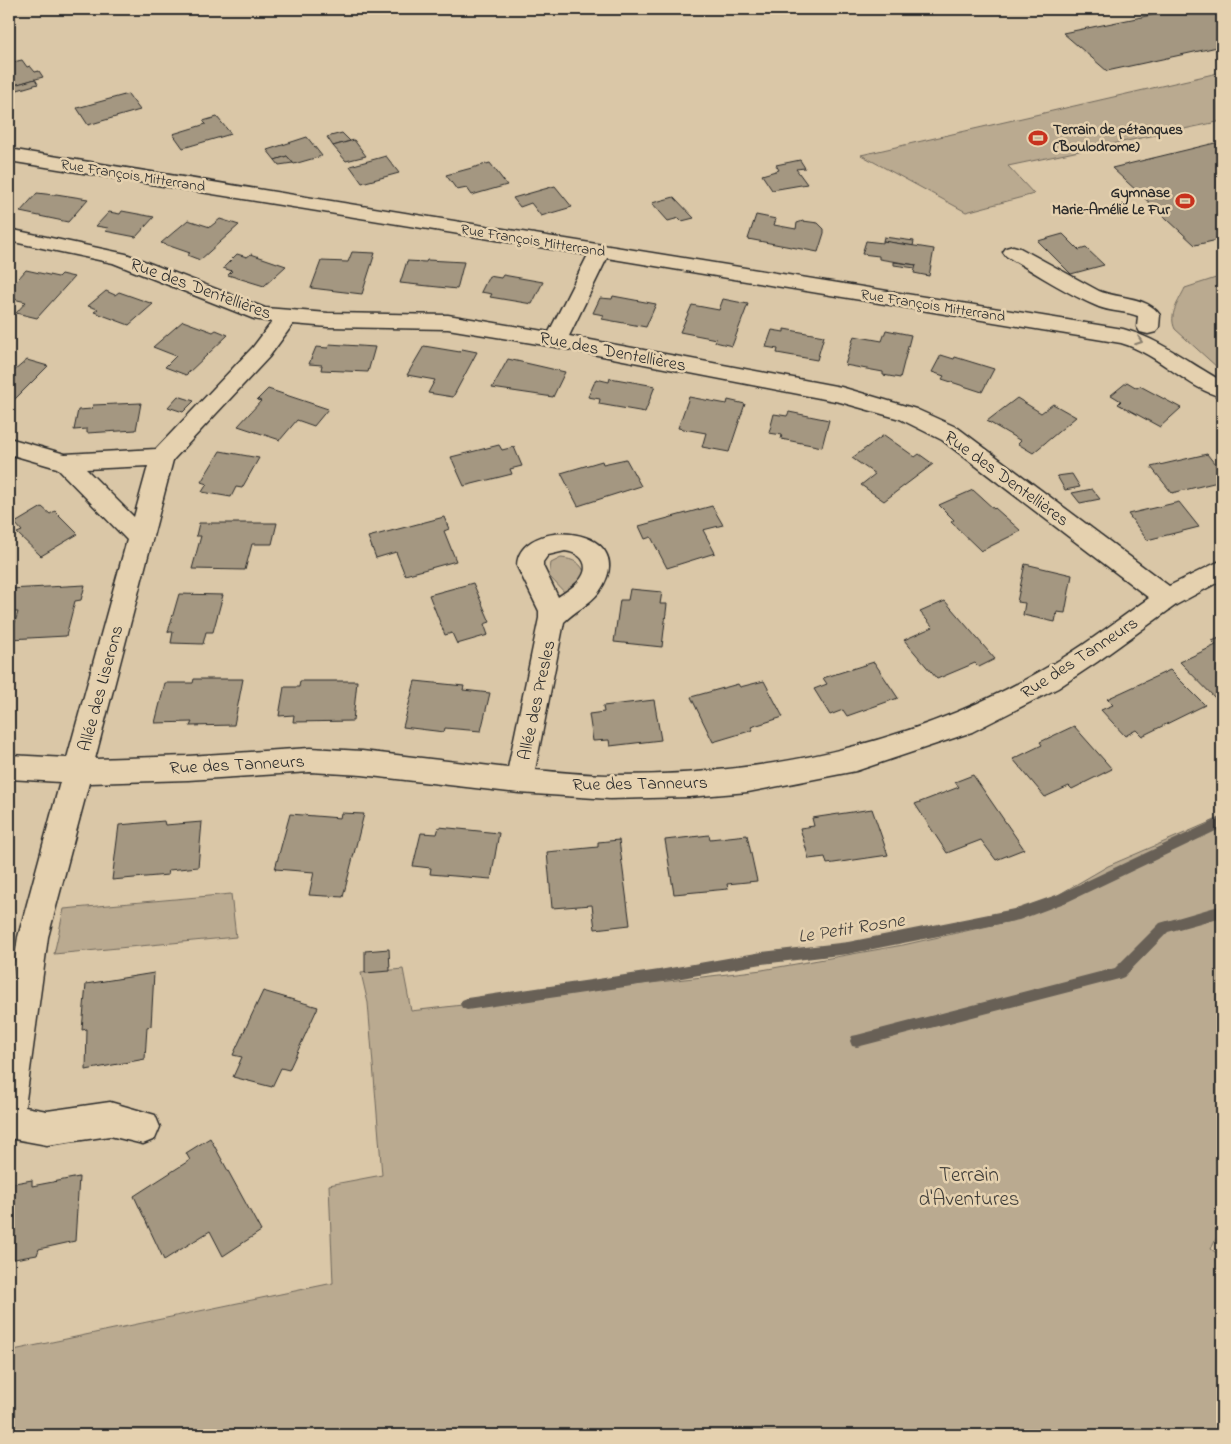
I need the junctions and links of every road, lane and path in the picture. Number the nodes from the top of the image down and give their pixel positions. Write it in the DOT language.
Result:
graph roads {
  1 [pos="9,155"];
  2 [pos="9,235"];
  3 [pos="600,250"];
  4 [pos="1013,252"];
  5 [pos="287,317"];
  6 [pos="1057,325"];
  7 [pos="1148,327"];
  8 [pos="556,340"];
  9 [pos="1222,384"];
  10 [pos="1222,390"];
  11 [pos="9,446"];
  12 [pos="162,457"];
  13 [pos="65,462"];
  14 [pos="140,537"];
  15 [pos="1222,569"];
  16 [pos="1167,598"];
  17 [pos="552,618"];
  18 [pos="9,767"];
  19 [pos="78,771"];
  20 [pos="519,781"];
  21 [pos="9,1105"];
  22 [pos="9,1121"];
  23 [pos="142,1127"];
  1 -- 3 [label="street, Rue François Mitterrand"];
  2 -- 5 [label="street, Rue des Dentellières"];
  3 -- 6 [label="street, Rue François Mitterrand"];
  3 -- 8 [label="street"];
  4 -- 7 [label="street"];
  5 -- 8 [label="street, Rue des Dentellières"];
  5 -- 12 [label="street, Allée des Liserons"];
  6 -- 7 [label="street, Rue François Mitterrand"];
  6 -- 10 [label="street, Rue François Mitterrand, one-way"];
  7 -- 9 [label="street, Rue François Mitterrand"];
  8 -- 16 [label="street, Rue des Dentellières"];
  11 -- 13 [label="street"];
  12 -- 13 [label="street"];
  12 -- 14 [label="street, Allée des Liserons"];
  13 -- 14 [label="street"];
  14 -- 19 [label="street, Allée des Liserons"];
  15 -- 16 [label="street, Rue des Tanneurs"];
  16 -- 20 [label="street, Rue des Tanneurs"];
  17 -- 20 [label="street, Allée des Presles"];
  18 -- 19 [label="street, Rue des Tanneurs"];
  19 -- 20 [label="street, Rue des Tanneurs"];
  19 -- 21 [label="street, Allée des Liserons"];
  22 -- 23 [label="street"];
}
